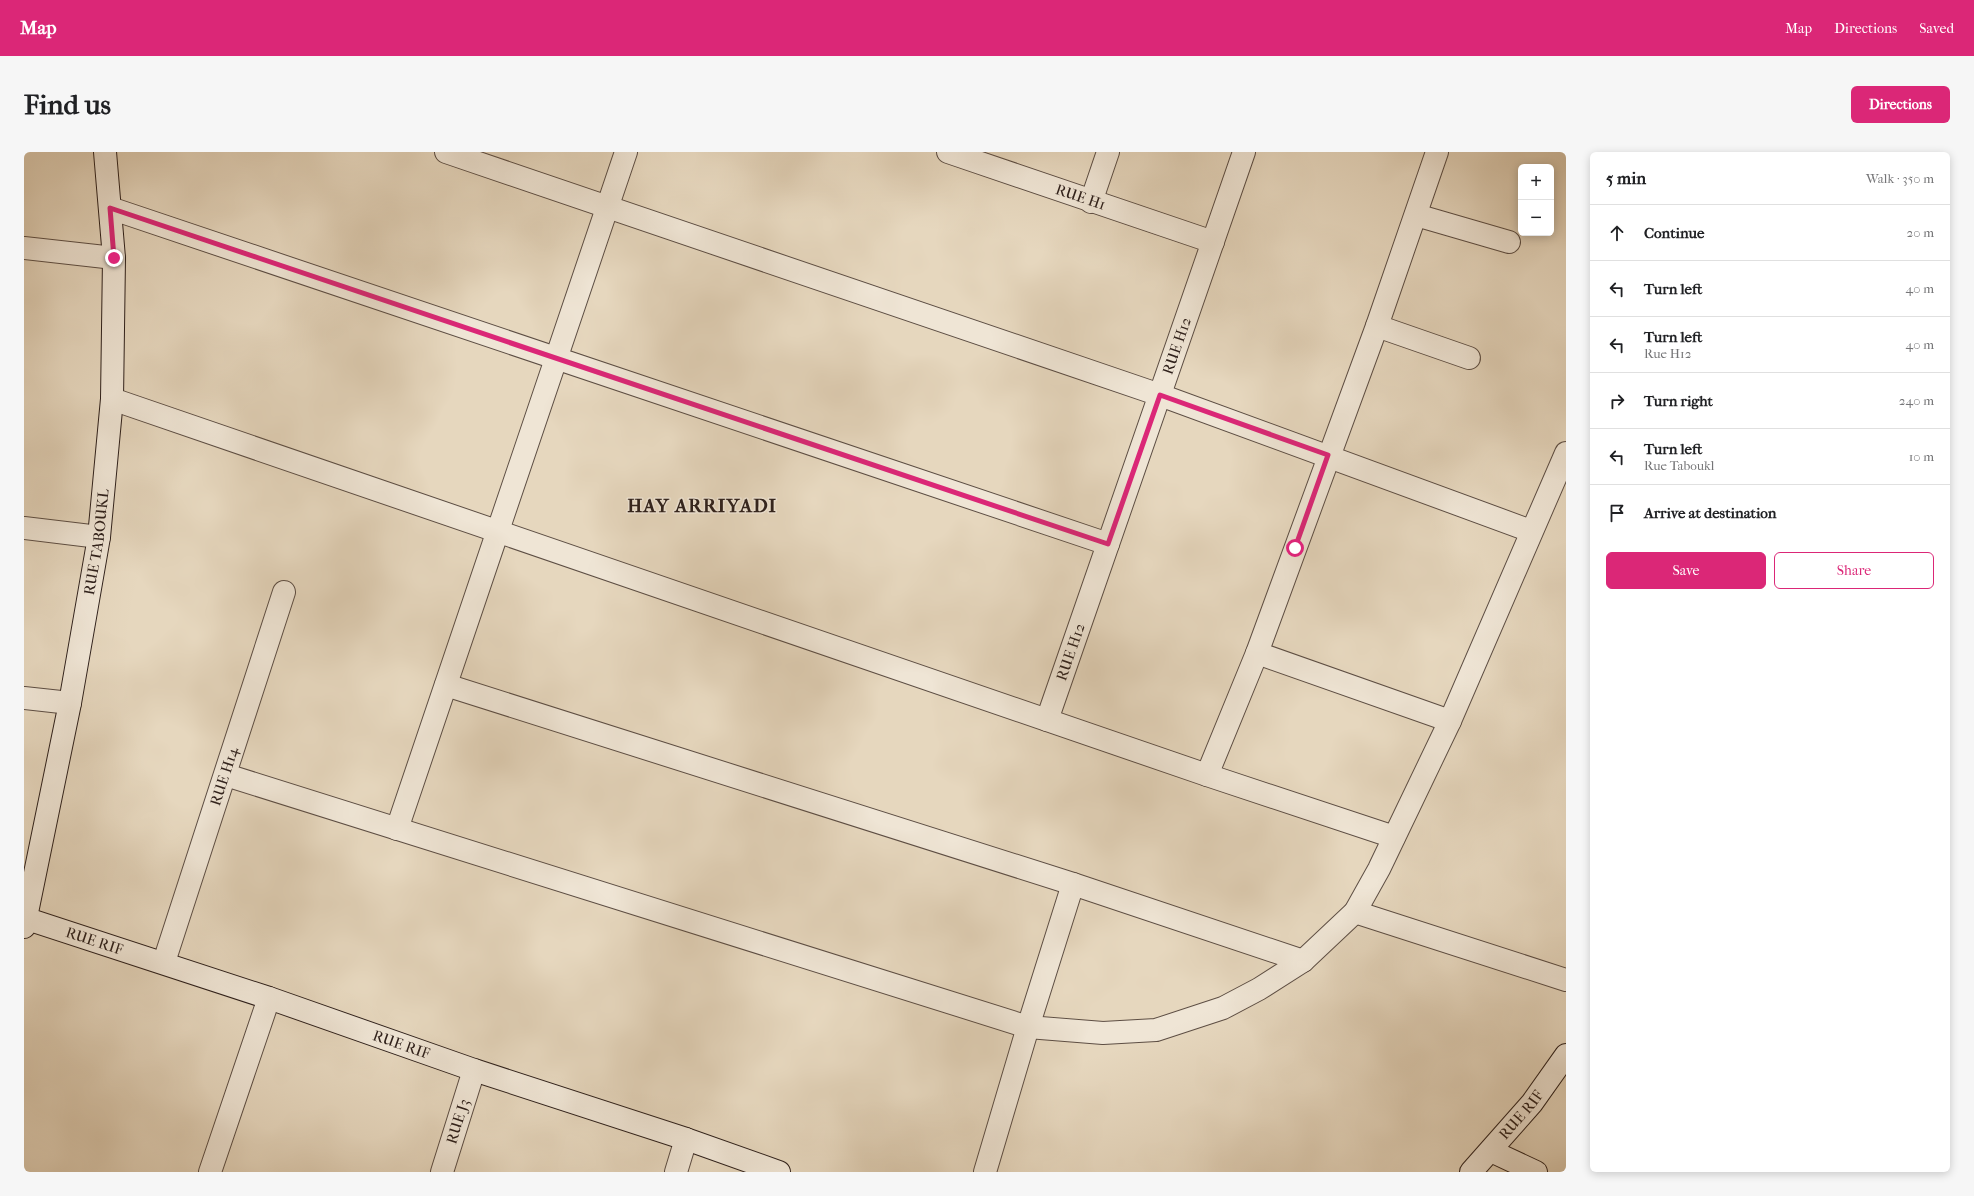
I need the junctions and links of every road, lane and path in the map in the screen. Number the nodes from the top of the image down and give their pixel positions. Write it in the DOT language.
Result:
graph roads {
  1 [pos="105,152"];
  2 [pos="446,152"];
  3 [pos="626,152"];
  4 [pos="948,152"];
  5 [pos="1108,152"];
  6 [pos="1244,152"];
  7 [pos="1437,152"];
  8 [pos="1091,202"];
  9 [pos="608,206"];
  10 [pos="110,208"];
  11 [pos="1416,215"];
  12 [pos="1212,242"];
  13 [pos="1509,242"];
  14 [pos="24,248"];
  15 [pos="114,258"];
  16 [pos="1377,326"];
  17 [pos="1469,358"];
  18 [pos="556,359"];
  19 [pos="1160,395"];
  20 [pos="112,399"];
  21 [pos="1566,453"];
  22 [pos="1328,455"];
  23 [pos="24,528"];
  24 [pos="1531,531"];
  25 [pos="498,532"];
  26 [pos="99,537"];
  27 [pos="1108,544"];
  28 [pos="284,592"];
  29 [pos="1257,653"];
  30 [pos="446,685"];
  31 [pos="24,698"];
  32 [pos="70,703"];
  33 [pos="1048,720"];
  34 [pos="1450,721"];
  35 [pos="1207,775"];
  36 [pos="226,776"];
  37 [pos="397,829"];
  38 [pos="1394,837"];
  39 [pos="1073,884"];
  40 [pos="1355,912"];
  41 [pos="24,921"];
  42 [pos="1304,961"];
  43 [pos="164,962"];
  44 [pos="1566,980"];
  45 [pos="269,998"];
  46 [pos="1028,1027"];
  47 [pos="1566,1055"];
  48 [pos="474,1070"];
  49 [pos="686,1139"];
  50 [pos="1491,1151"];
  51 [pos="210,1172"];
  52 [pos="442,1172"];
  53 [pos="676,1172"];
  54 [pos="779,1172"];
  55 [pos="985,1172"];
  56 [pos="1471,1172"];
  57 [pos="1536,1172"];
  1 -- 10 [label="street, RUE TABOUKL"];
  2 -- 9 [label="street"];
  3 -- 9 [label="street"];
  4 -- 8 [label="street, RUE H1"];
  5 -- 8 [label="street"];
  6 -- 12 [label="street, RUE H12"];
  7 -- 11 [label="street"];
  8 -- 12 [label="street, RUE H1"];
  9 -- 18 [label="street"];
  9 -- 19 [label="street"];
  10 -- 15 [label="street, RUE TABOUKL"];
  10 -- 18 [label="street"];
  11 -- 13 [label="street"];
  11 -- 16 [label="street"];
  12 -- 19 [label="street, RUE H12"];
  14 -- 15 [label="street"];
  15 -- 20 [label="street, RUE TABOUKL"];
  16 -- 17 [label="street"];
  16 -- 22 [label="street"];
  18 -- 25 [label="street"];
  18 -- 27 [label="street"];
  19 -- 22 [label="street"];
  19 -- 27 [label="street, RUE H12"];
  20 -- 25 [label="street"];
  20 -- 26 [label="street, RUE TABOUKL"];
  21 -- 24 [label="street"];
  22 -- 24 [label="street"];
  22 -- 29 [label="street"];
  23 -- 26 [label="street"];
  24 -- 34 [label="street"];
  25 -- 30 [label="street"];
  25 -- 33 [label="street"];
  26 -- 32 [label="street, RUE TABOUKL"];
  27 -- 33 [label="street, RUE H12"];
  28 -- 36 [label="street, RUE H14"];
  29 -- 34 [label="street"];
  29 -- 35 [label="street"];
  30 -- 37 [label="street"];
  30 -- 39 [label="street"];
  31 -- 32 [label="street"];
  32 -- 41 [label="street, RUE TABOUKL"];
  33 -- 35 [label="street"];
  34 -- 38 [label="street"];
  35 -- 38 [label="street"];
  36 -- 37 [label="street"];
  36 -- 43 [label="street, RUE H14"];
  37 -- 46 [label="street"];
  38 -- 40 [label="street"];
  39 -- 42 [label="street"];
  39 -- 46 [label="street"];
  40 -- 42 [label="street"];
  40 -- 44 [label="street"];
  41 -- 43 [label="street, RUE RIF"];
  42 -- 46 [label="street"];
  43 -- 45 [label="street, RUE RIF"];
  45 -- 48 [label="street, RUE RIF"];
  45 -- 51 [label="street"];
  46 -- 55 [label="street"];
  47 -- 50 [label="street, RUE RIF"];
  48 -- 49 [label="street, RUE RIF"];
  48 -- 52 [label="street, RUE J3"];
  49 -- 53 [label="street"];
  49 -- 54 [label="street, RUE RIF"];
  50 -- 56 [label="street, RUE RIF"];
  50 -- 57 [label="street"];
}
